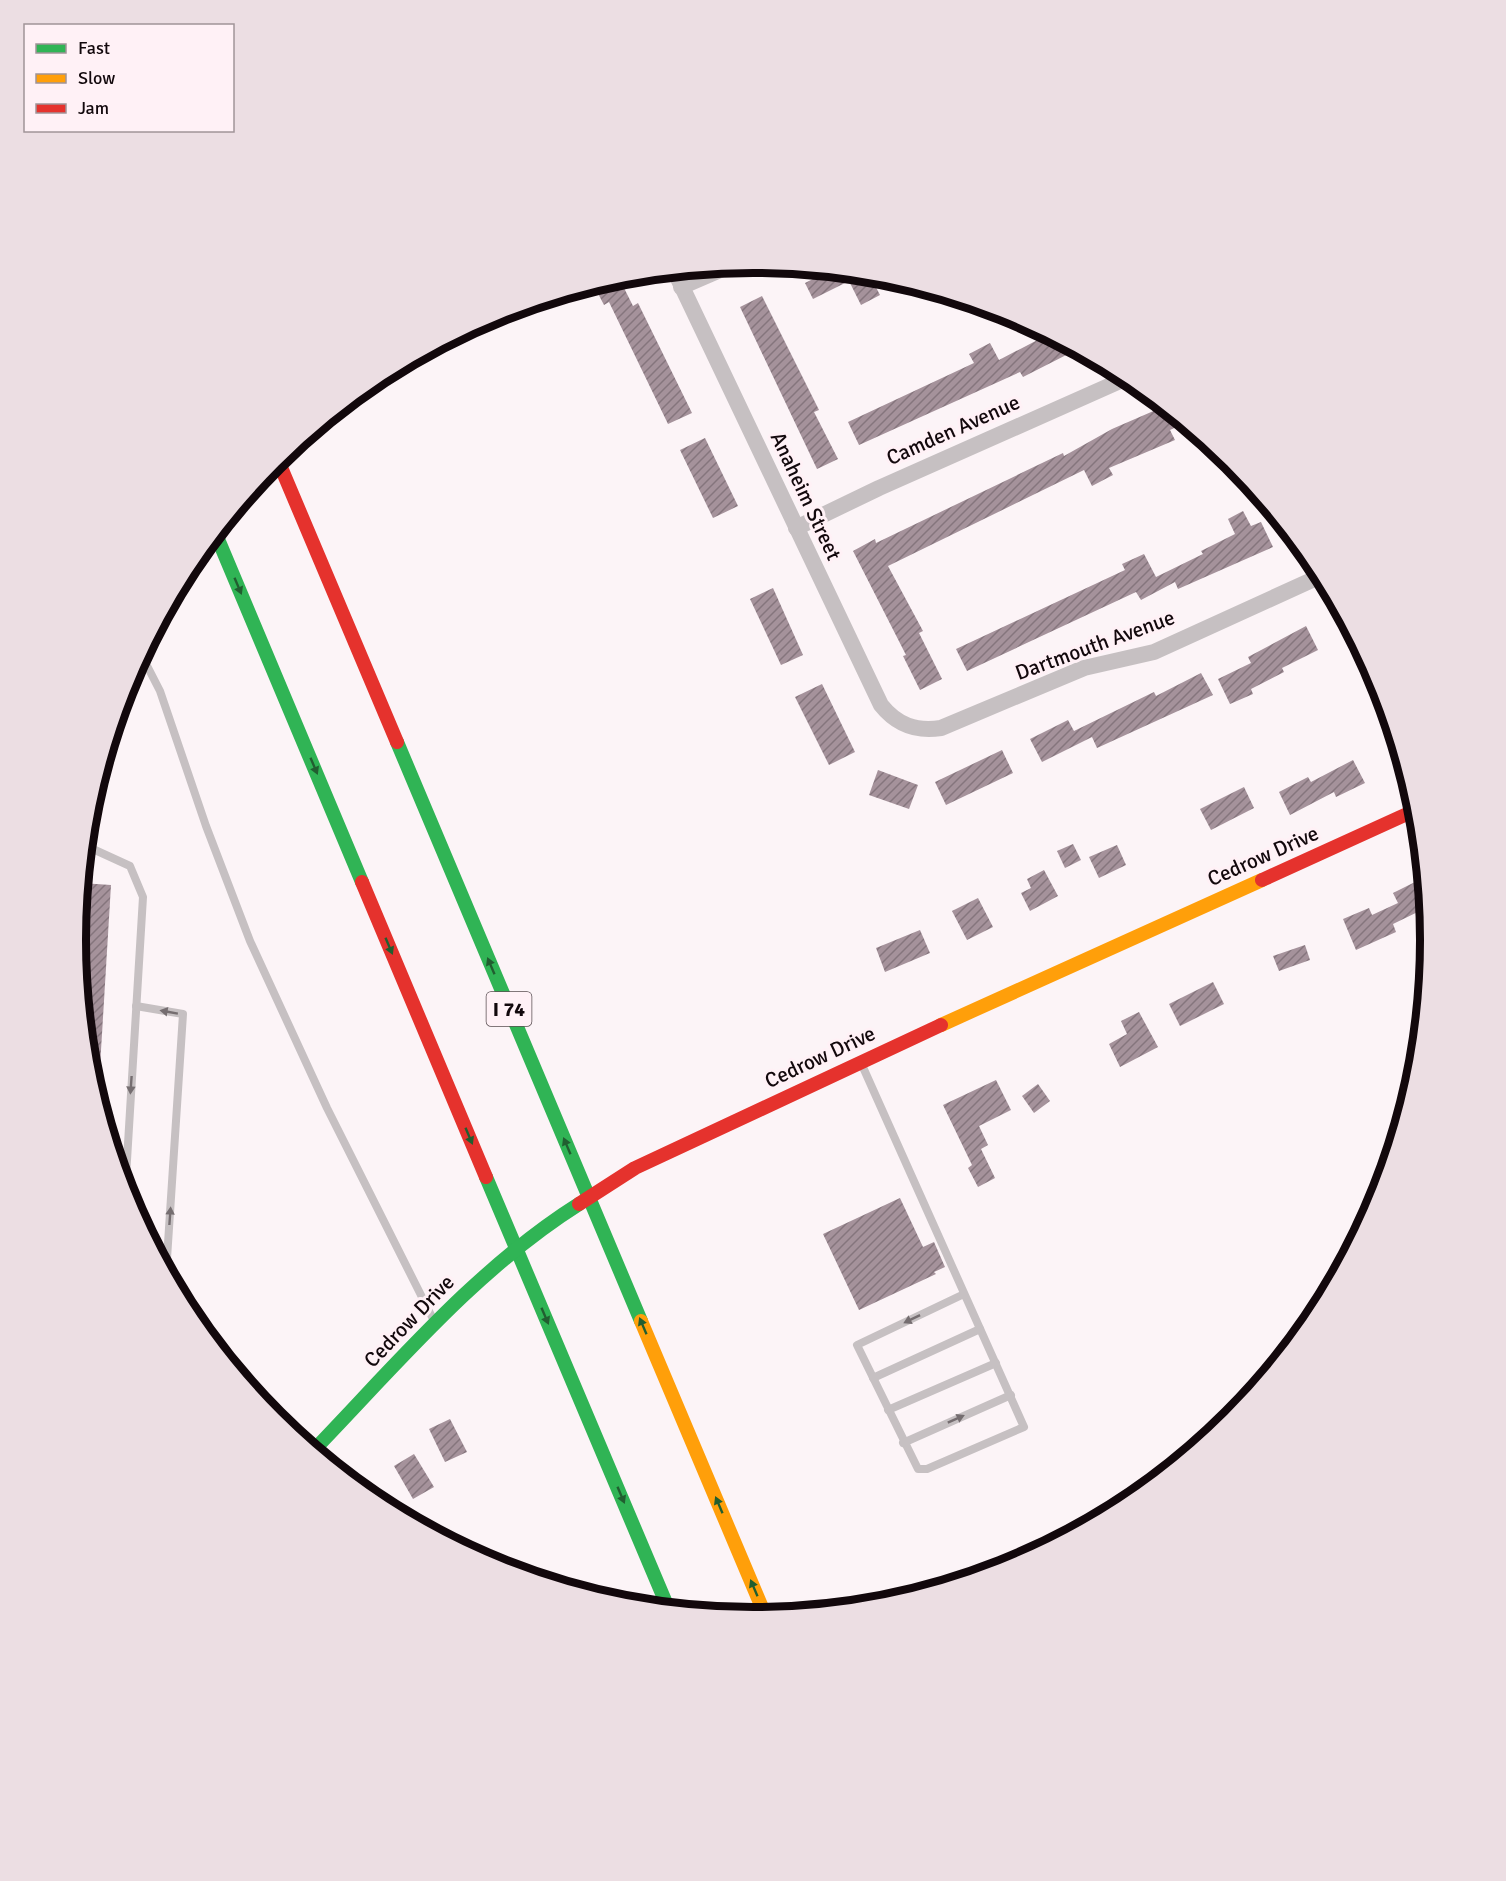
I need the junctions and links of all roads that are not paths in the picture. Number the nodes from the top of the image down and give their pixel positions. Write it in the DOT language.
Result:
graph roads {
  1 [pos="711,274"];
  2 [pos="677,278"];
  3 [pos="681,287"];
  4 [pos="1119,382"];
  5 [pos="281,469"];
  6 [pos="796,528"];
  7 [pos="219,540"];
  8 [pos="1314,579"];
  9 [pos="146,663"];
  10 [pos="913,728"];
  11 [pos="1409,813"];
  12 [pos="91,850"];
  13 [pos="136,1006"];
  14 [pos="861,1062"];
  15 [pos="126,1170"];
  16 [pos="167,1259"];
  17 [pos="964,1294"];
  18 [pos="435,1323"];
  19 [pos="980,1329"];
  20 [pos="996,1363"];
  21 [pos="873,1378"];
  22 [pos="1011,1395"];
  23 [pos="888,1410"];
  24 [pos="903,1443"];
  25 [pos="318,1446"];
  26 [pos="666,1602"];
  27 [pos="762,1608"];
  1 -- 3 [label="street"];
  2 -- 3 [label="street, Anaheim Street"];
  3 -- 6 [label="street, Anaheim Street"];
  4 -- 6 [label="street, Camden Avenue"];
  27 -- 5 [label="main road, I 74, one-way"];
  6 -- 10 [label="street, Anaheim Street"];
  7 -- 26 [label="main road, one-way"];
  8 -- 10 [label="street, Dartmouth Avenue"];
  9 -- 18 [label="lane"];
  11 -- 14 [label="main road, Cedrow Drive"];
  12 -- 13 [label="lane"];
  13 -- 15 [label="lane, one-way"];
  16 -- 13 [label="lane, one-way"];
  14 -- 17 [label="lane"];
  14 -- 18 [label="main road, Cedrow Drive"];
  17 -- 19 [label="lane"];
  17 -- 21 [label="lane, one-way"];
  18 -- 25 [label="main road, Cedrow Drive"];
  19 -- 20 [label="lane"];
  19 -- 21 [label="lane"];
  20 -- 22 [label="lane"];
  20 -- 23 [label="lane"];
  21 -- 23 [label="lane"];
  24 -- 22 [label="lane, one-way"];
  22 -- 24 [label="lane"];
  23 -- 24 [label="lane"];
}
